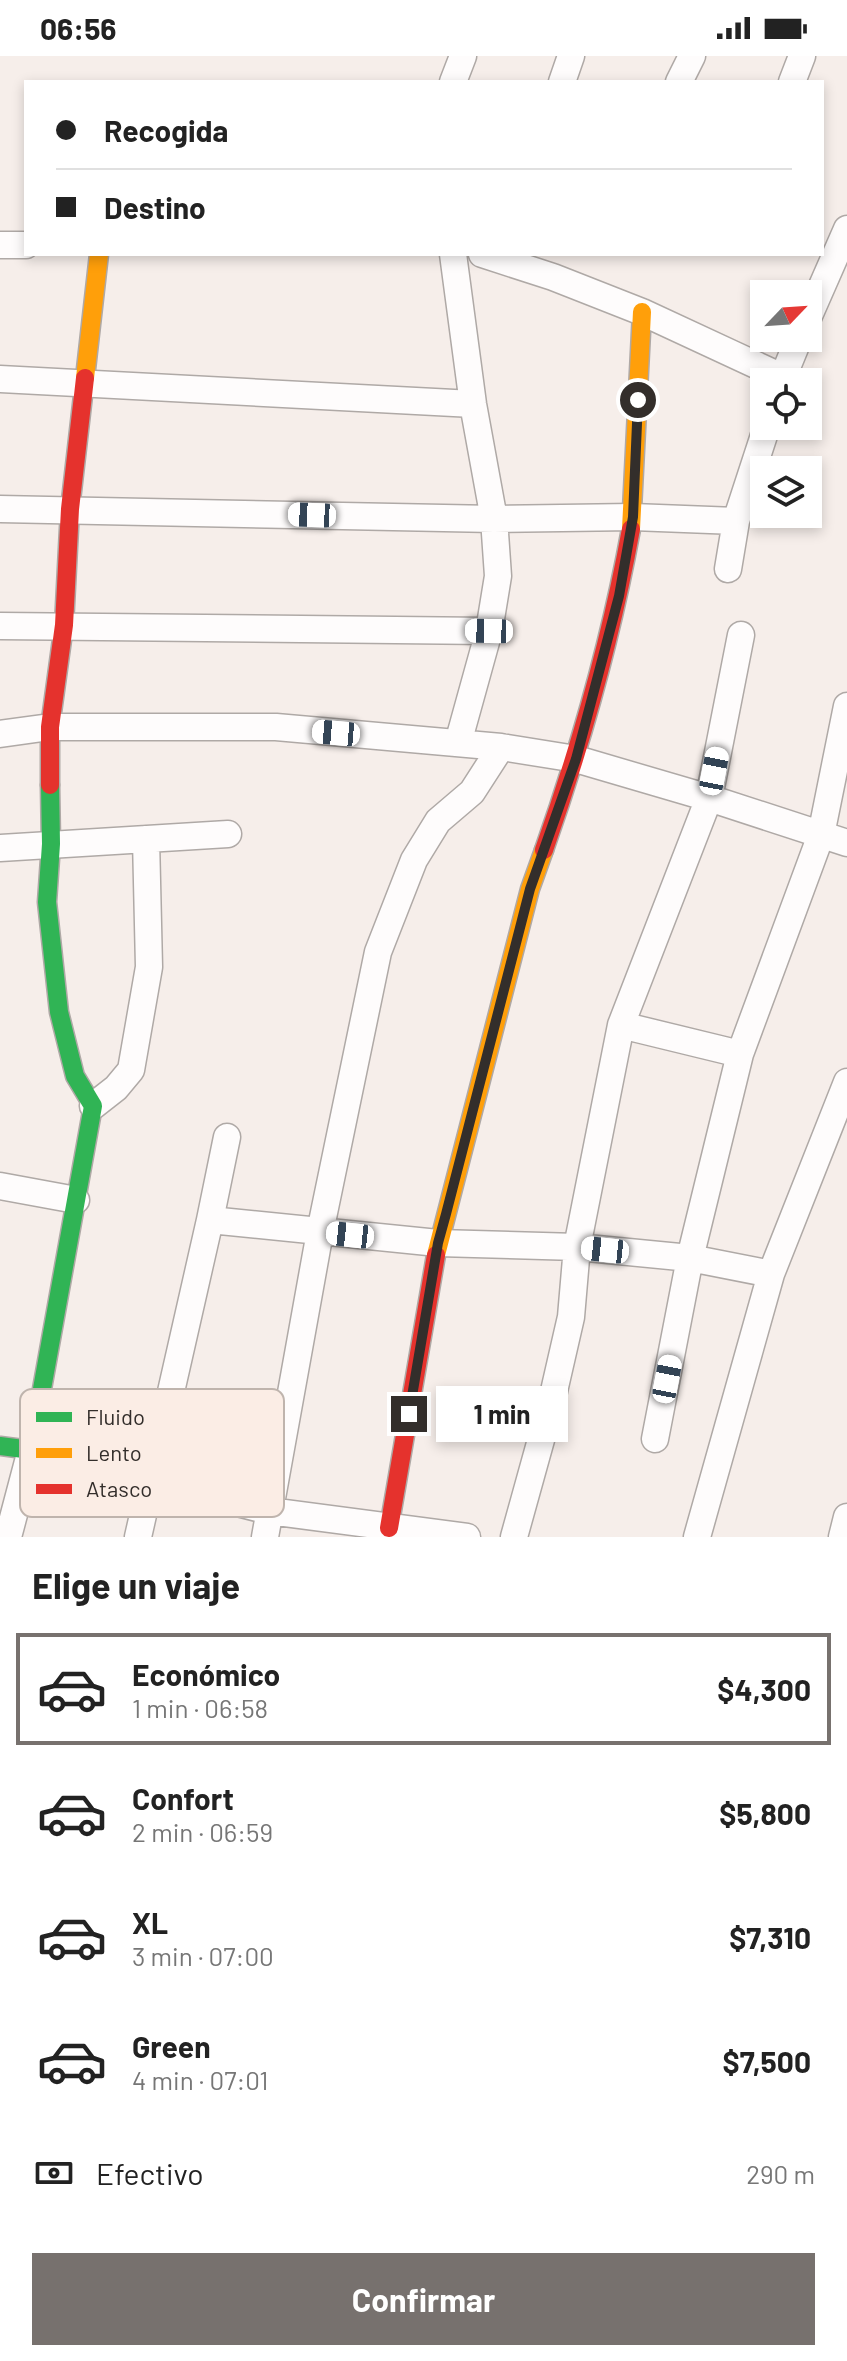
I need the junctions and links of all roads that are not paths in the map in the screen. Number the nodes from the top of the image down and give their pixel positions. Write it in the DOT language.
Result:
graph roads {
  1 [pos="463,56"];
  2 [pos="571,56"];
  3 [pos="692,56"];
  4 [pos="802,56"];
  5 [pos="454,80"];
  6 [pos="563,80"];
  7 [pos="680,80"];
  8 [pos="793,80"];
  9 [pos="847,229"];
  10 [pos="0,245"];
  11 [pos="24,245"];
  12 [pos="99,256"];
  13 [pos="453,256"];
  14 [pos="488,256"];
  15 [pos="822,286"];
  16 [pos="642,312"];
  17 [pos="757,368"];
  18 [pos="0,379"];
  19 [pos="84,385"];
  20 [pos="473,404"];
  21 [pos="762,440"];
  22 [pos="0,509"];
  23 [pos="70,509"];
  24 [pos="633,517"];
  25 [pos="494,519"];
  26 [pos="736,521"];
  27 [pos="728,569"];
  28 [pos="64,625"];
  29 [pos="0,626"];
  30 [pos="489,631"];
  31 [pos="741,635"];
  32 [pos="847,706"];
  33 [pos="50,727"];
  34 [pos="0,734"];
  35 [pos="458,743"];
  36 [pos="501,747"];
  37 [pos="576,759"];
  38 [pos="709,798"];
  39 [pos="228,834"];
  40 [pos="821,835"];
  41 [pos="146,839"];
  42 [pos="847,843"];
  43 [pos="51,844"];
  44 [pos="0,848"];
  45 [pos="621,1025"];
  46 [pos="740,1054"];
  47 [pos="847,1082"];
  48 [pos="93,1106"];
  49 [pos="227,1137"];
  50 [pos="0,1186"];
  51 [pos="76,1200"];
  52 [pos="210,1220"];
  53 [pos="320,1232"];
  54 [pos="438,1243"];
  55 [pos="577,1247"];
  56 [pos="690,1258"];
  57 [pos="771,1274"];
  58 [pos="42,1389"];
  59 [pos="173,1389"];
  60 [pos="284,1429"];
  61 [pos="655,1439"];
  62 [pos="0,1446"];
  63 [pos="20,1449"];
  64 [pos="20,1492"];
  65 [pos="284,1513"];
  66 [pos="143,1517"];
  67 [pos="268,1517"];
  68 [pos="847,1517"];
  69 [pos="389,1528"];
  70 [pos="425,1535"];
  71 [pos="8,1537"];
  72 [pos="138,1537"];
  73 [pos="265,1537"];
  74 [pos="467,1537"];
  75 [pos="514,1537"];
  76 [pos="697,1537"];
  77 [pos="842,1537"];
  1 -- 5 [label="street"];
  2 -- 6 [label="street"];
  3 -- 7 [label="street"];
  4 -- 8 [label="street"];
  9 -- 15 [label="street"];
  10 -- 11 [label="street"];
  12 -- 19 [label="street"];
  13 -- 20 [label="street"];
  14 -- 16 [label="street"];
  16 -- 17 [label="street"];
  16 -- 24 [label="street"];
  18 -- 19 [label="street"];
  19 -- 20 [label="street"];
  19 -- 23 [label="street"];
  20 -- 25 [label="street"];
  21 -- 26 [label="street"];
  22 -- 23 [label="street"];
  23 -- 25 [label="street"];
  23 -- 28 [label="street"];
  24 -- 25 [label="street"];
  24 -- 26 [label="street"];
  24 -- 37 [label="street"];
  25 -- 30 [label="street"];
  26 -- 27 [label="street"];
  28 -- 29 [label="street"];
  28 -- 30 [label="street"];
  28 -- 33 [label="street"];
  30 -- 35 [label="street"];
  31 -- 38 [label="street"];
  32 -- 40 [label="street"];
  33 -- 34 [label="street"];
  33 -- 35 [label="street"];
  33 -- 43 [label="street"];
  35 -- 36 [label="street"];
  36 -- 37 [label="street"];
  36 -- 53 [label="street"];
  37 -- 38 [label="street"];
  37 -- 54 [label="street"];
  38 -- 40 [label="street"];
  38 -- 45 [label="street"];
  39 -- 41 [label="street"];
  40 -- 42 [label="street"];
  40 -- 46 [label="street"];
  41 -- 43 [label="street"];
  41 -- 48 [label="street"];
  43 -- 44 [label="street"];
  43 -- 48 [label="street"];
  45 -- 46 [label="street"];
  45 -- 55 [label="street"];
  46 -- 56 [label="street"];
  47 -- 57 [label="street"];
  48 -- 51 [label="street"];
  49 -- 52 [label="street"];
  50 -- 51 [label="street"];
  51 -- 58 [label="street"];
  52 -- 53 [label="street"];
  52 -- 59 [label="street"];
  53 -- 54 [label="street"];
  53 -- 60 [label="street"];
  54 -- 55 [label="street"];
  54 -- 69 [label="street"];
  55 -- 56 [label="street"];
  55 -- 75 [label="street"];
  56 -- 57 [label="street"];
  56 -- 61 [label="street"];
  57 -- 76 [label="street"];
  62 -- 63 [label="street"];
  64 -- 71 [label="street"];
  65 -- 69 [label="street"];
  66 -- 72 [label="street"];
  67 -- 73 [label="street"];
  68 -- 77 [label="street"];
  69 -- 70 [label="street"];
  70 -- 74 [label="street"];
}
